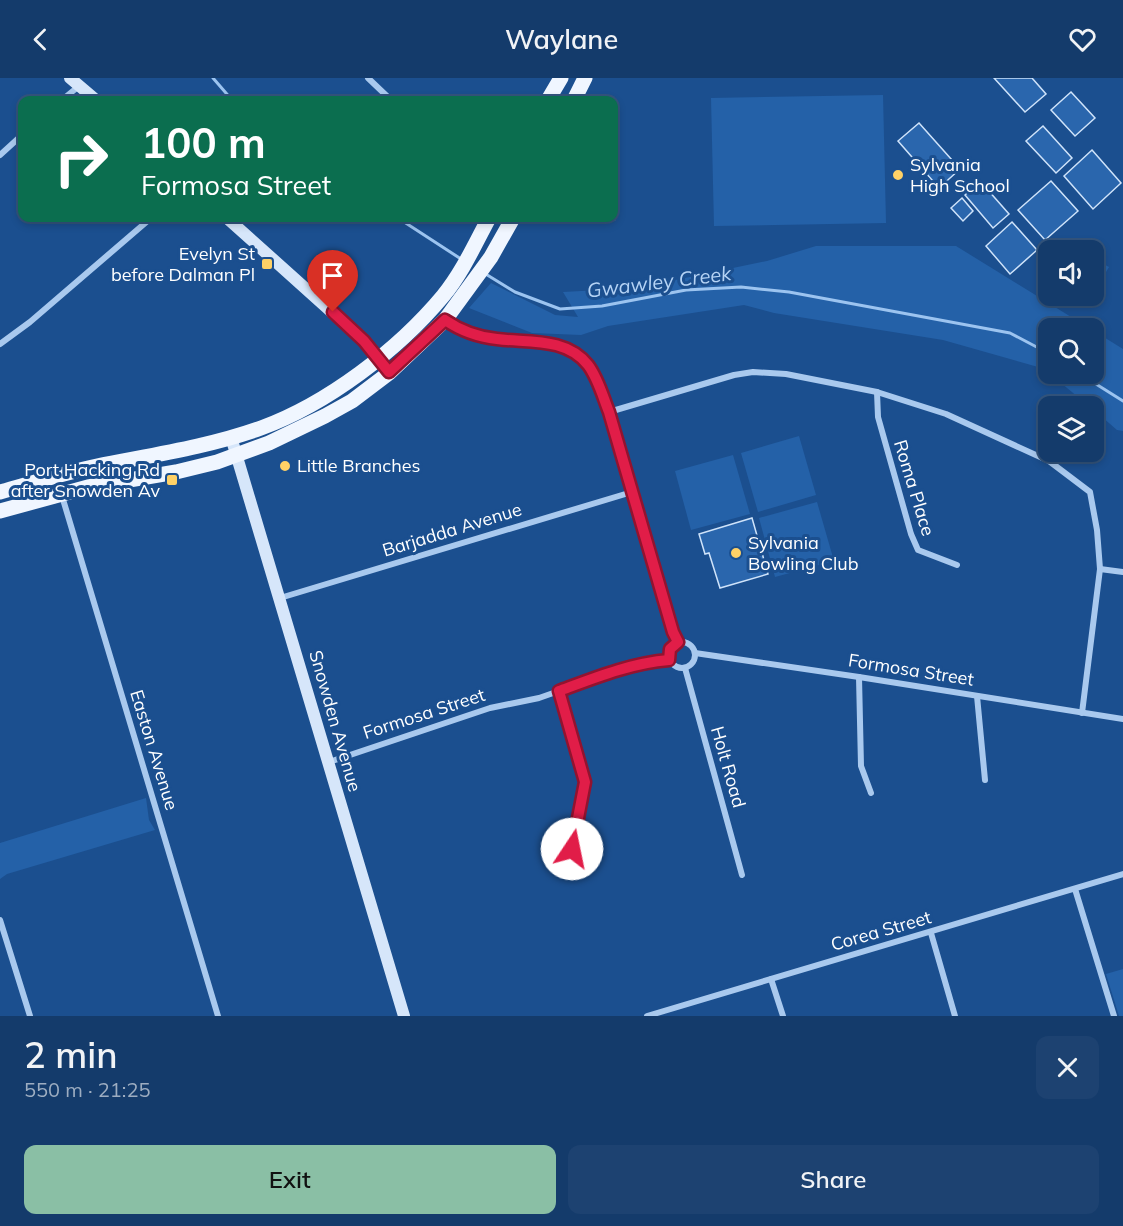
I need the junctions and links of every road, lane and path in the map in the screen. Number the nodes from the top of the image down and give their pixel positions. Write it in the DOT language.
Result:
graph roads {
  1 [pos="368,78"];
  2 [pos="561,78"];
  3 [pos="585,78"];
  4 [pos="75,82"];
  5 [pos="65,96"];
  6 [pos="91,96"];
  7 [pos="387,96"];
  8 [pos="550,96"];
  9 [pos="576,96"];
  10 [pos="18,139"];
  11 [pos="0,155"];
  12 [pos="147,222"];
  13 [pos="230,222"];
  14 [pos="487,222"];
  15 [pos="511,222"];
  16 [pos="445,320"];
  17 [pos="0,344"];
  18 [pos="379,359"];
  19 [pos="389,372"];
  20 [pos="878,392"];
  21 [pos="609,412"];
  22 [pos="231,437"];
  23 [pos="237,456"];
  24 [pos="0,492"];
  25 [pos="632,492"];
  26 [pos="61,493"];
  27 [pos="0,511"];
  28 [pos="957,565"];
  29 [pos="1100,570"];
  30 [pos="1123,573"];
  31 [pos="280,598"];
  32 [pos="678,642"];
  33 [pos="695,653"];
  34 [pos="669,660"];
  35 [pos="685,668"];
  36 [pos="860,676"];
  37 [pos="559,691"];
  38 [pos="977,696"];
  39 [pos="1082,712"];
  40 [pos="1123,719"];
  41 [pos="328,762"];
  42 [pos="985,780"];
  43 [pos="871,793"];
  44 [pos="568,871"];
  45 [pos="1123,874"];
  46 [pos="742,875"];
  47 [pos="1075,889"];
  48 [pos="0,920"];
  49 [pos="931,933"];
  50 [pos="771,979"];
  51 [pos="30,1016"];
  52 [pos="218,1016"];
  53 [pos="404,1016"];
  54 [pos="647,1016"];
  55 [pos="783,1016"];
  56 [pos="955,1016"];
  57 [pos="1114,1016"];
  1 -- 7 [label="street"];
  2 -- 8 [label="main road"];
  3 -- 9 [label="main road"];
  4 -- 5 [label="street"];
  4 -- 6 [label="street"];
  10 -- 11 [label="street"];
  12 -- 17 [label="street"];
  13 -- 18 [label="street"];
  14 -- 18 [label="main road"];
  15 -- 16 [label="main road"];
  16 -- 19 [label="main road"];
  16 -- 21 [label="street"];
  18 -- 19 [label="street"];
  18 -- 22 [label="main road"];
  19 -- 23 [label="main road"];
  20 -- 21 [label="street"];
  20 -- 28 [label="street, Roma Place"];
  20 -- 29 [label="street"];
  21 -- 25 [label="street"];
  22 -- 23 [label="street, Snowden Avenue"];
  22 -- 24 [label="main road"];
  23 -- 26 [label="main road"];
  23 -- 31 [label="street, Snowden Avenue"];
  25 -- 31 [label="street, Barjadda Avenue"];
  25 -- 32 [label="street"];
  26 -- 27 [label="main road"];
  26 -- 52 [label="street, Easton Avenue"];
  29 -- 30 [label="street"];
  29 -- 39 [label="street"];
  31 -- 41 [label="street, Snowden Avenue"];
  32 -- 33 [label="street"];
  32 -- 34 [label="street"];
  33 -- 35 [label="street"];
  33 -- 36 [label="street, Formosa Street"];
  34 -- 35 [label="street"];
  34 -- 37 [label="street, Formosa Street"];
  35 -- 46 [label="street, Holt Road"];
  36 -- 38 [label="street, Formosa Street"];
  36 -- 43 [label="street"];
  37 -- 41 [label="street, Formosa Street"];
  37 -- 44 [label="street"];
  38 -- 39 [label="street, Formosa Street"];
  38 -- 42 [label="street"];
  39 -- 40 [label="street, Formosa Street"];
  41 -- 53 [label="street, Snowden Avenue"];
  45 -- 47 [label="street, Corea Street"];
  47 -- 49 [label="street, Corea Street"];
  47 -- 57 [label="street"];
  48 -- 51 [label="street"];
  49 -- 50 [label="street, Corea Street"];
  49 -- 56 [label="street"];
  50 -- 54 [label="street, Corea Street"];
  50 -- 55 [label="street"];
}
